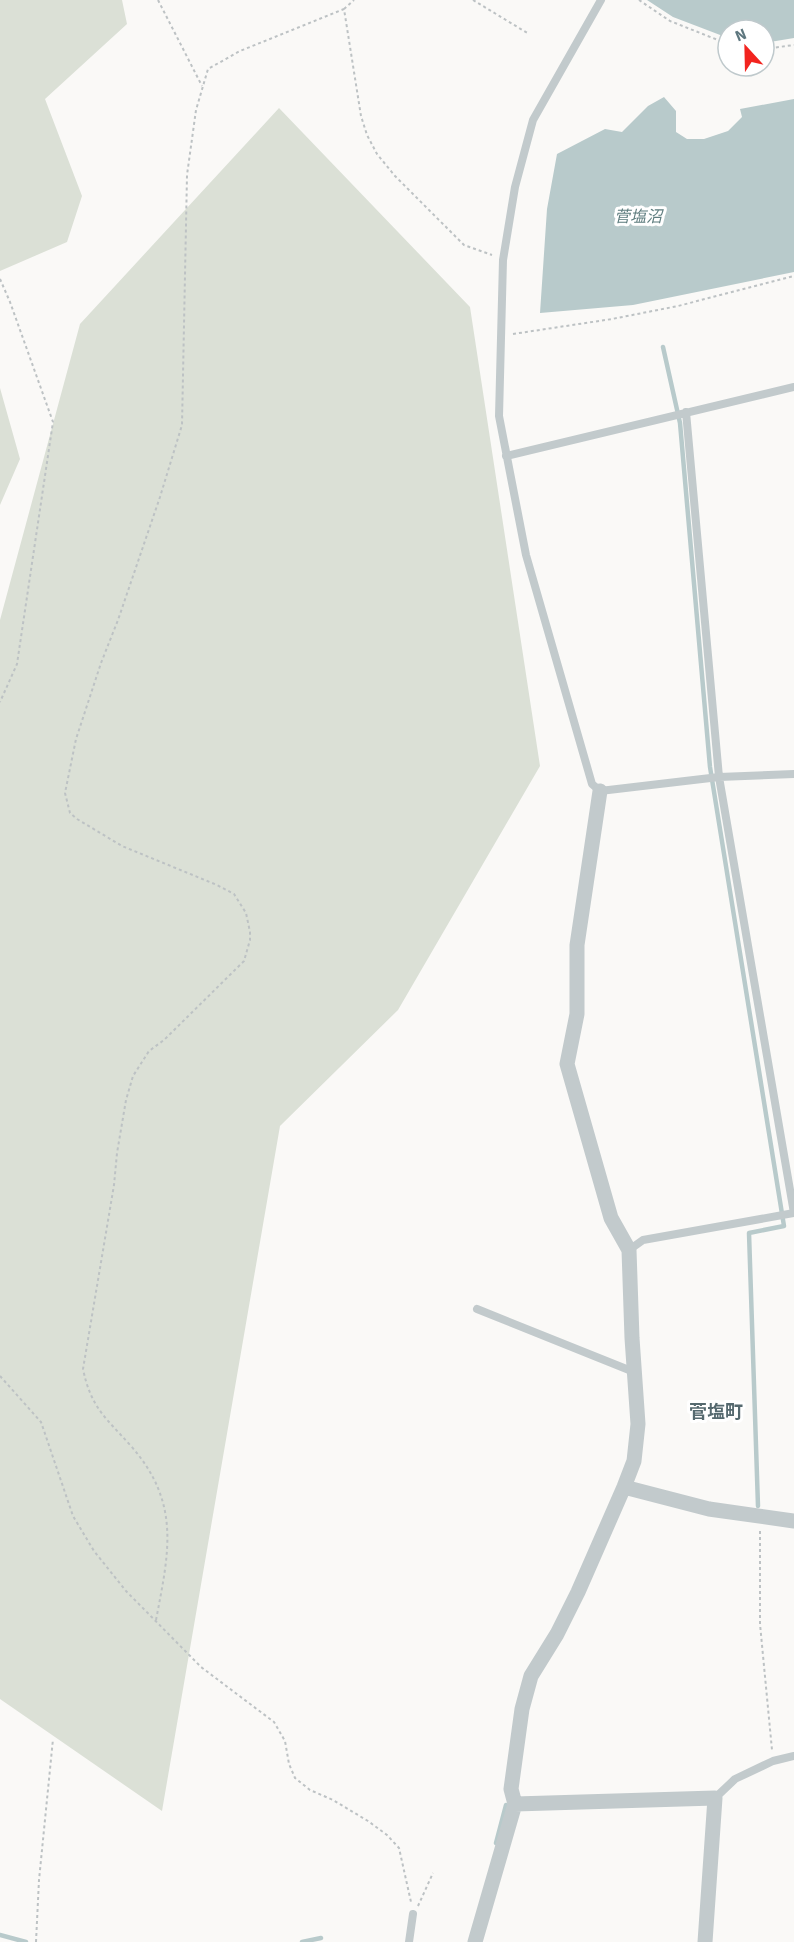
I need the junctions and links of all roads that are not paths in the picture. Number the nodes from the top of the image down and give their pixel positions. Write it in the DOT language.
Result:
graph roads {
  1 [pos="601,0"];
  2 [pos="794,387"];
  3 [pos="686,412"];
  4 [pos="506,456"];
  5 [pos="794,774"];
  6 [pos="719,777"];
  7 [pos="600,791"];
  8 [pos="794,1213"];
  9 [pos="629,1250"];
  10 [pos="477,1309"];
  11 [pos="634,1372"];
  12 [pos="624,1487"];
  13 [pos="794,1521"];
  14 [pos="794,1756"];
  15 [pos="715,1798"];
  16 [pos="515,1804"];
  17 [pos="413,1914"];
  18 [pos="409,1942"];
  19 [pos="475,1942"];
  20 [pos="705,1942"];
  1 -- 4 [label="lane"];
  2 -- 3 [label="lane"];
  3 -- 4 [label="lane"];
  3 -- 6 [label="lane"];
  4 -- 7 [label="lane"];
  5 -- 6 [label="lane"];
  6 -- 7 [label="lane"];
  6 -- 8 [label="lane"];
  7 -- 9 [label="street"];
  8 -- 9 [label="lane"];
  9 -- 11 [label="street"];
  10 -- 11 [label="lane"];
  11 -- 12 [label="street"];
  12 -- 13 [label="street"];
  12 -- 16 [label="street"];
  14 -- 15 [label="lane"];
  15 -- 16 [label="street"];
  15 -- 20 [label="street"];
  16 -- 19 [label="street"];
  17 -- 18 [label="lane"];
}
